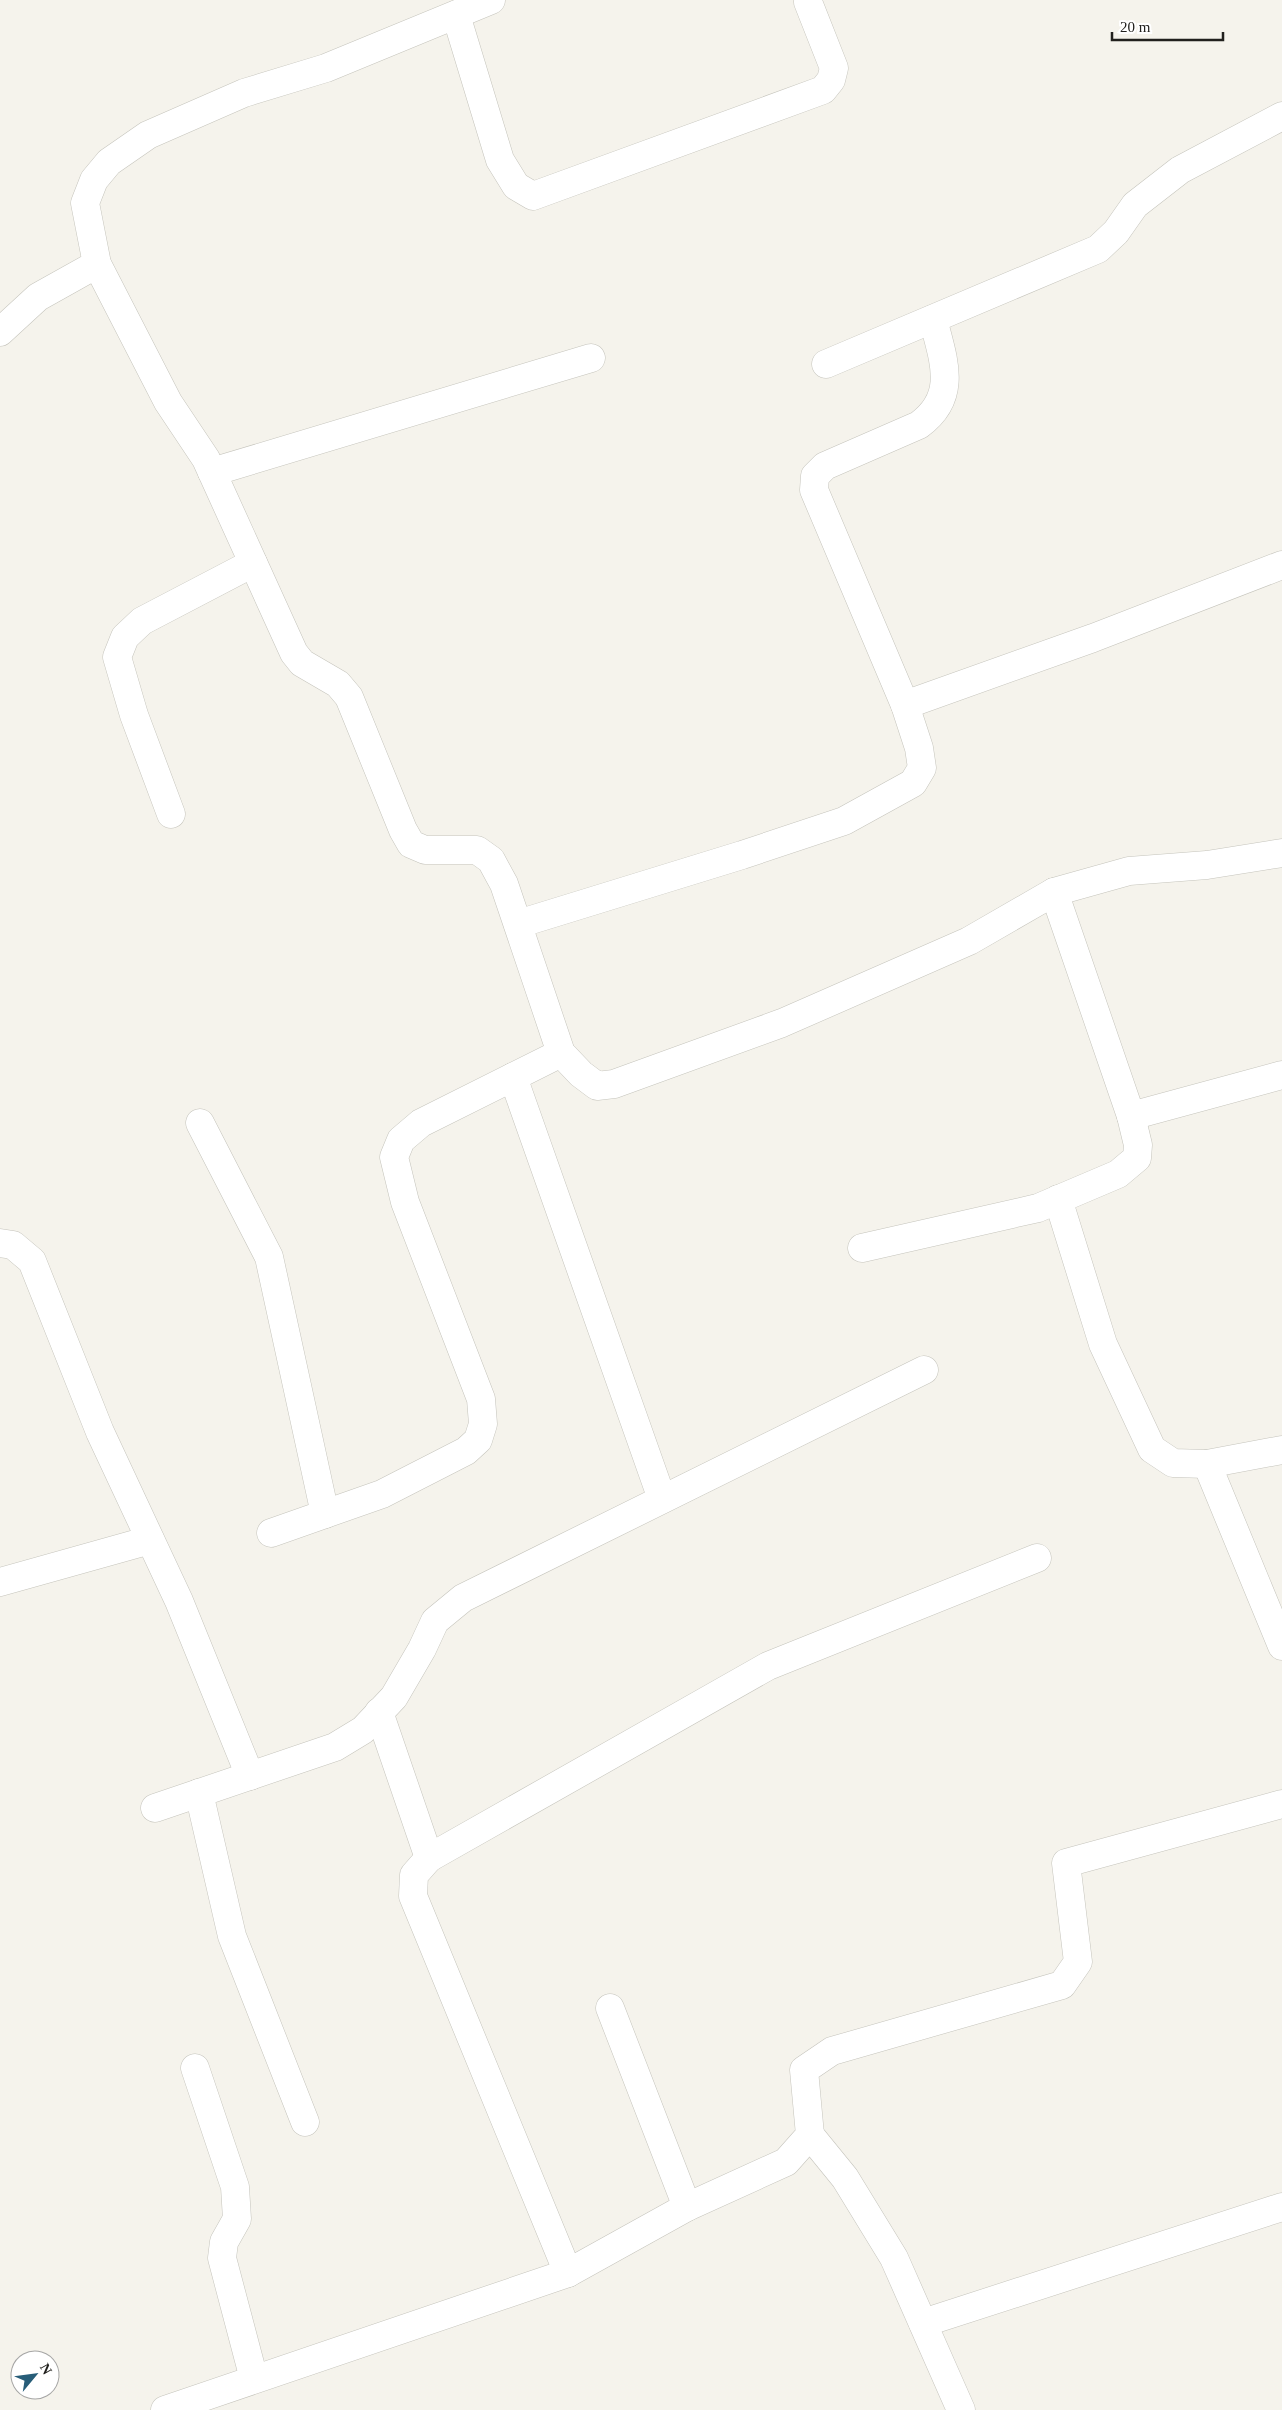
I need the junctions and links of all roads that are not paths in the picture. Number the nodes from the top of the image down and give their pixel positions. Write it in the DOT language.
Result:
graph roads {
  1 [pos="491,0"];
  2 [pos="808,2"];
  3 [pos="456,14"];
  4 [pos="1282,116"];
  5 [pos="97,264"];
  6 [pos="933,319"];
  7 [pos="0,332"];
  8 [pos="591,358"];
  9 [pos="826,364"];
  10 [pos="212,472"];
  11 [pos="253,563"];
  12 [pos="1282,565"];
  13 [pos="905,705"];
  14 [pos="171,814"];
  15 [pos="1282,853"];
  16 [pos="1054,892"];
  17 [pos="518,924"];
  18 [pos="562,1052"];
  19 [pos="1282,1075"];
  20 [pos="513,1077"];
  21 [pos="1131,1116"];
  22 [pos="200,1123"];
  23 [pos="1058,1200"];
  24 [pos="0,1243"];
  25 [pos="862,1248"];
  26 [pos="924,1370"];
  27 [pos="1282,1450"];
  28 [pos="1207,1464"];
  29 [pos="662,1499"];
  30 [pos="325,1514"];
  31 [pos="272,1533"];
  32 [pos="150,1540"];
  33 [pos="1037,1558"];
  34 [pos="0,1582"];
  35 [pos="1282,1646"];
  36 [pos="379,1712"];
  37 [pos="250,1776"];
  38 [pos="199,1793"];
  39 [pos="1282,1804"];
  40 [pos="155,1808"];
  41 [pos="429,1858"];
  42 [pos="610,2008"];
  43 [pos="195,2068"];
  44 [pos="304,2122"];
  45 [pos="810,2135"];
  46 [pos="686,2207"];
  47 [pos="1282,2207"];
  48 [pos="568,2273"];
  49 [pos="923,2323"];
  50 [pos="254,2379"];
  51 [pos="165,2410"];
  52 [pos="961,2410"];
  1 -- 3 [label="street"];
  2 -- 3 [label="street"];
  3 -- 5 [label="street"];
  4 -- 6 [label="street"];
  5 -- 7 [label="street"];
  5 -- 10 [label="street"];
  6 -- 9 [label="street"];
  6 -- 13 [label="street"];
  8 -- 10 [label="street"];
  10 -- 11 [label="street"];
  11 -- 14 [label="street"];
  11 -- 17 [label="street"];
  12 -- 13 [label="street"];
  13 -- 17 [label="street"];
  15 -- 16 [label="street"];
  16 -- 18 [label="street"];
  16 -- 21 [label="street"];
  17 -- 18 [label="street"];
  18 -- 20 [label="street"];
  19 -- 21 [label="street"];
  20 -- 29 [label="street"];
  20 -- 30 [label="street"];
  21 -- 23 [label="street"];
  22 -- 30 [label="street"];
  23 -- 25 [label="street"];
  23 -- 28 [label="street"];
  24 -- 32 [label="street"];
  26 -- 29 [label="street"];
  27 -- 28 [label="street"];
  28 -- 35 [label="street"];
  29 -- 36 [label="street"];
  30 -- 31 [label="street"];
  32 -- 34 [label="street"];
  32 -- 37 [label="street"];
  33 -- 41 [label="street"];
  36 -- 37 [label="street"];
  36 -- 41 [label="street"];
  37 -- 38 [label="street"];
  38 -- 40 [label="street"];
  38 -- 44 [label="street"];
  39 -- 45 [label="street"];
  41 -- 48 [label="street"];
  42 -- 46 [label="street"];
  43 -- 50 [label="street"];
  45 -- 46 [label="street"];
  45 -- 49 [label="street"];
  46 -- 48 [label="street"];
  47 -- 49 [label="street"];
  48 -- 50 [label="street"];
  49 -- 52 [label="street"];
  50 -- 51 [label="street"];
}
